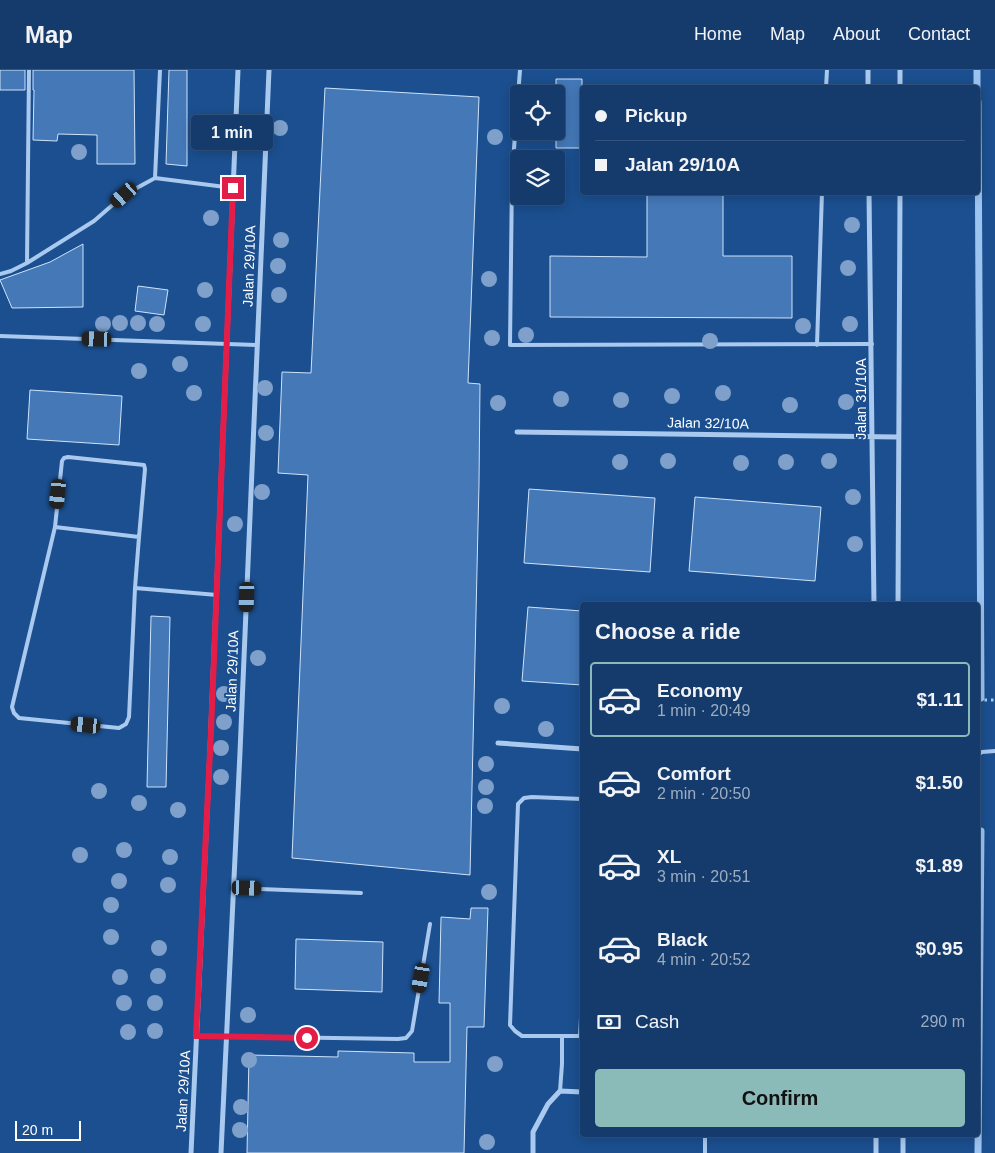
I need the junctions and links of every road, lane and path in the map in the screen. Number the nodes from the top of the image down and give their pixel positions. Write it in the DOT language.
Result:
graph roads {
  1 [pos="29,70"];
  2 [pos="160,70"];
  3 [pos="238,70"];
  4 [pos="269,70"];
  5 [pos="520,70"];
  6 [pos="827,70"];
  7 [pos="868,70"];
  8 [pos="900,70"];
  9 [pos="826,85"];
  10 [pos="868,85"];
  11 [pos="900,85"];
  12 [pos="156,178"];
  13 [pos="233,188"];
  14 [pos="822,195"];
  15 [pos="869,195"];
  16 [pos="900,195"];
  17 [pos="27,263"];
  18 [pos="0,274"];
  19 [pos="0,336"];
  20 [pos="227,344"];
  21 [pos="872,344"];
  22 [pos="257,345"];
  23 [pos="817,345"];
  24 [pos="517,432"];
  25 [pos="872,436"];
  26 [pos="898,436"];
  27 [pos="55,527"];
  28 [pos="139,537"];
  29 [pos="135,588"];
  30 [pos="217,595"];
  31 [pos="874,602"];
  32 [pos="898,602"];
  33 [pos="980,700"];
  34 [pos="995,700"];
  35 [pos="498,743"];
  36 [pos="580,749"];
  37 [pos="995,751"];
  38 [pos="980,754"];
  39 [pos="580,799"];
  40 [pos="234,888"];
  41 [pos="361,893"];
  42 [pos="430,924"];
  43 [pos="196,1036"];
  44 [pos="227,1036"];
  45 [pos="562,1036"];
  46 [pos="580,1036"];
  47 [pos="560,1091"];
  48 [pos="580,1092"];
  49 [pos="705,1137"];
  50 [pos="876,1137"];
  51 [pos="903,1137"];
  52 [pos="191,1153"];
  53 [pos="221,1153"];
  54 [pos="533,1153"];
  55 [pos="705,1153"];
  56 [pos="876,1153"];
  57 [pos="903,1153"];
  1 -- 17 [label="lane"];
  2 -- 12 [label="lane"];
  3 -- 13 [label="street, Jalan 29/10A"];
  4 -- 22 [label="street, Jalan 29/10A"];
  5 -- 23 [label="lane"];
  6 -- 9 [label="lane"];
  7 -- 10 [label="street"];
  8 -- 11 [label="street"];
  12 -- 13 [label="lane"];
  12 -- 17 [label="lane"];
  13 -- 20 [label="street, Jalan 29/10A"];
  14 -- 23 [label="lane"];
  15 -- 21 [label="street, Jalan 31/10A"];
  16 -- 26 [label="street"];
  17 -- 18 [label="lane"];
  19 -- 20 [label="lane"];
  20 -- 22 [label="lane"];
  20 -- 30 [label="street, Jalan 29/10A"];
  21 -- 23 [label="lane"];
  21 -- 25 [label="street, Jalan 31/10A"];
  22 -- 40 [label="street, Jalan 29/10A"];
  24 -- 25 [label="street, Jalan 32/10A"];
  25 -- 26 [label="street, Jalan 32/10A"];
  25 -- 31 [label="street, Jalan 31/10A"];
  26 -- 32 [label="street"];
  27 -- 28 [label="lane"];
  27 -- 28 [label="lane"];
  27 -- 29 [label="lane"];
  28 -- 29 [label="lane"];
  29 -- 30 [label="lane"];
  30 -- 43 [label="street, Jalan 29/10A"];
  33 -- 34 [label="path"];
  35 -- 36 [label="street"];
  37 -- 38 [label="lane"];
  39 -- 45 [label="lane"];
  40 -- 41 [label="lane"];
  40 -- 44 [label="street, Jalan 29/10A"];
  42 -- 44 [label="lane"];
  43 -- 44 [label="lane"];
  43 -- 52 [label="street, Jalan 29/10A"];
  44 -- 53 [label="street, Jalan 29/10A"];
  45 -- 46 [label="lane"];
  45 -- 47 [label="lane"];
  47 -- 48 [label="street"];
  47 -- 54 [label="street"];
  49 -- 55 [label="lane"];
  50 -- 56 [label="street"];
  51 -- 57 [label="street"];
}
